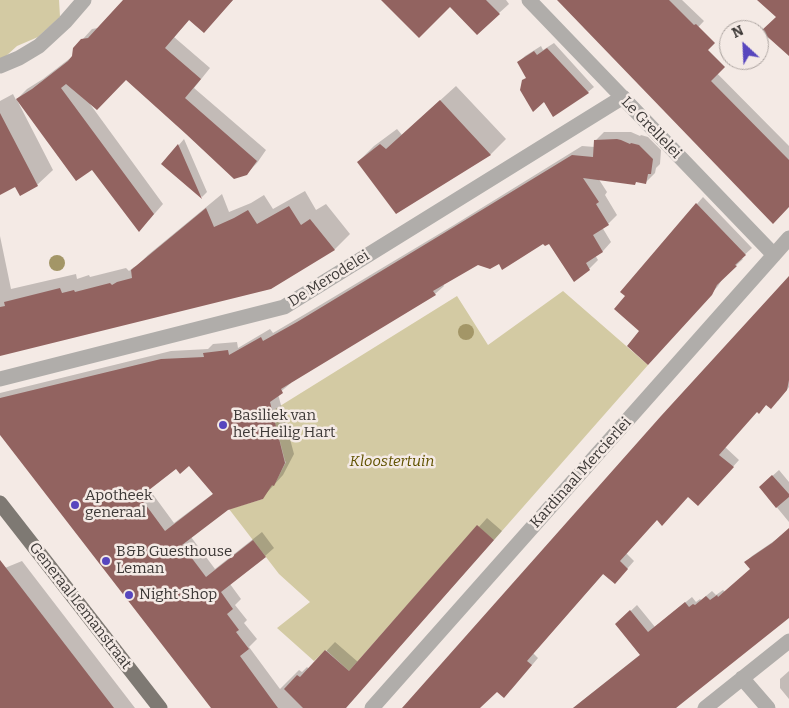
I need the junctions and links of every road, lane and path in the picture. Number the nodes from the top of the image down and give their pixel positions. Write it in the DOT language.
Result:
graph roads {
  1 [pos="84,0"];
  2 [pos="529,0"];
  3 [pos="0,66"];
  4 [pos="622,97"];
  5 [pos="789,238"];
  6 [pos="774,255"];
  7 [pos="0,379"];
  8 [pos="0,503"];
  9 [pos="789,641"];
  10 [pos="742,678"];
  11 [pos="160,708"];
  12 [pos="372,708"];
  13 [pos="705,708"];
  14 [pos="768,708"];
  1 -- 3 [label="street"];
  2 -- 4 [label="street, Le Grellelei"];
  4 -- 6 [label="street, Le Grellelei"];
  4 -- 7 [label="street, De Merodelei"];
  5 -- 6 [label="street, Kardinaal Mercierlei"];
  6 -- 12 [label="street, Kardinaal Mercierlei"];
  8 -- 11 [label="main road, Generaal Lemanstraat"];
  9 -- 10 [label="street"];
  10 -- 13 [label="street"];
  10 -- 14 [label="street"];
}
